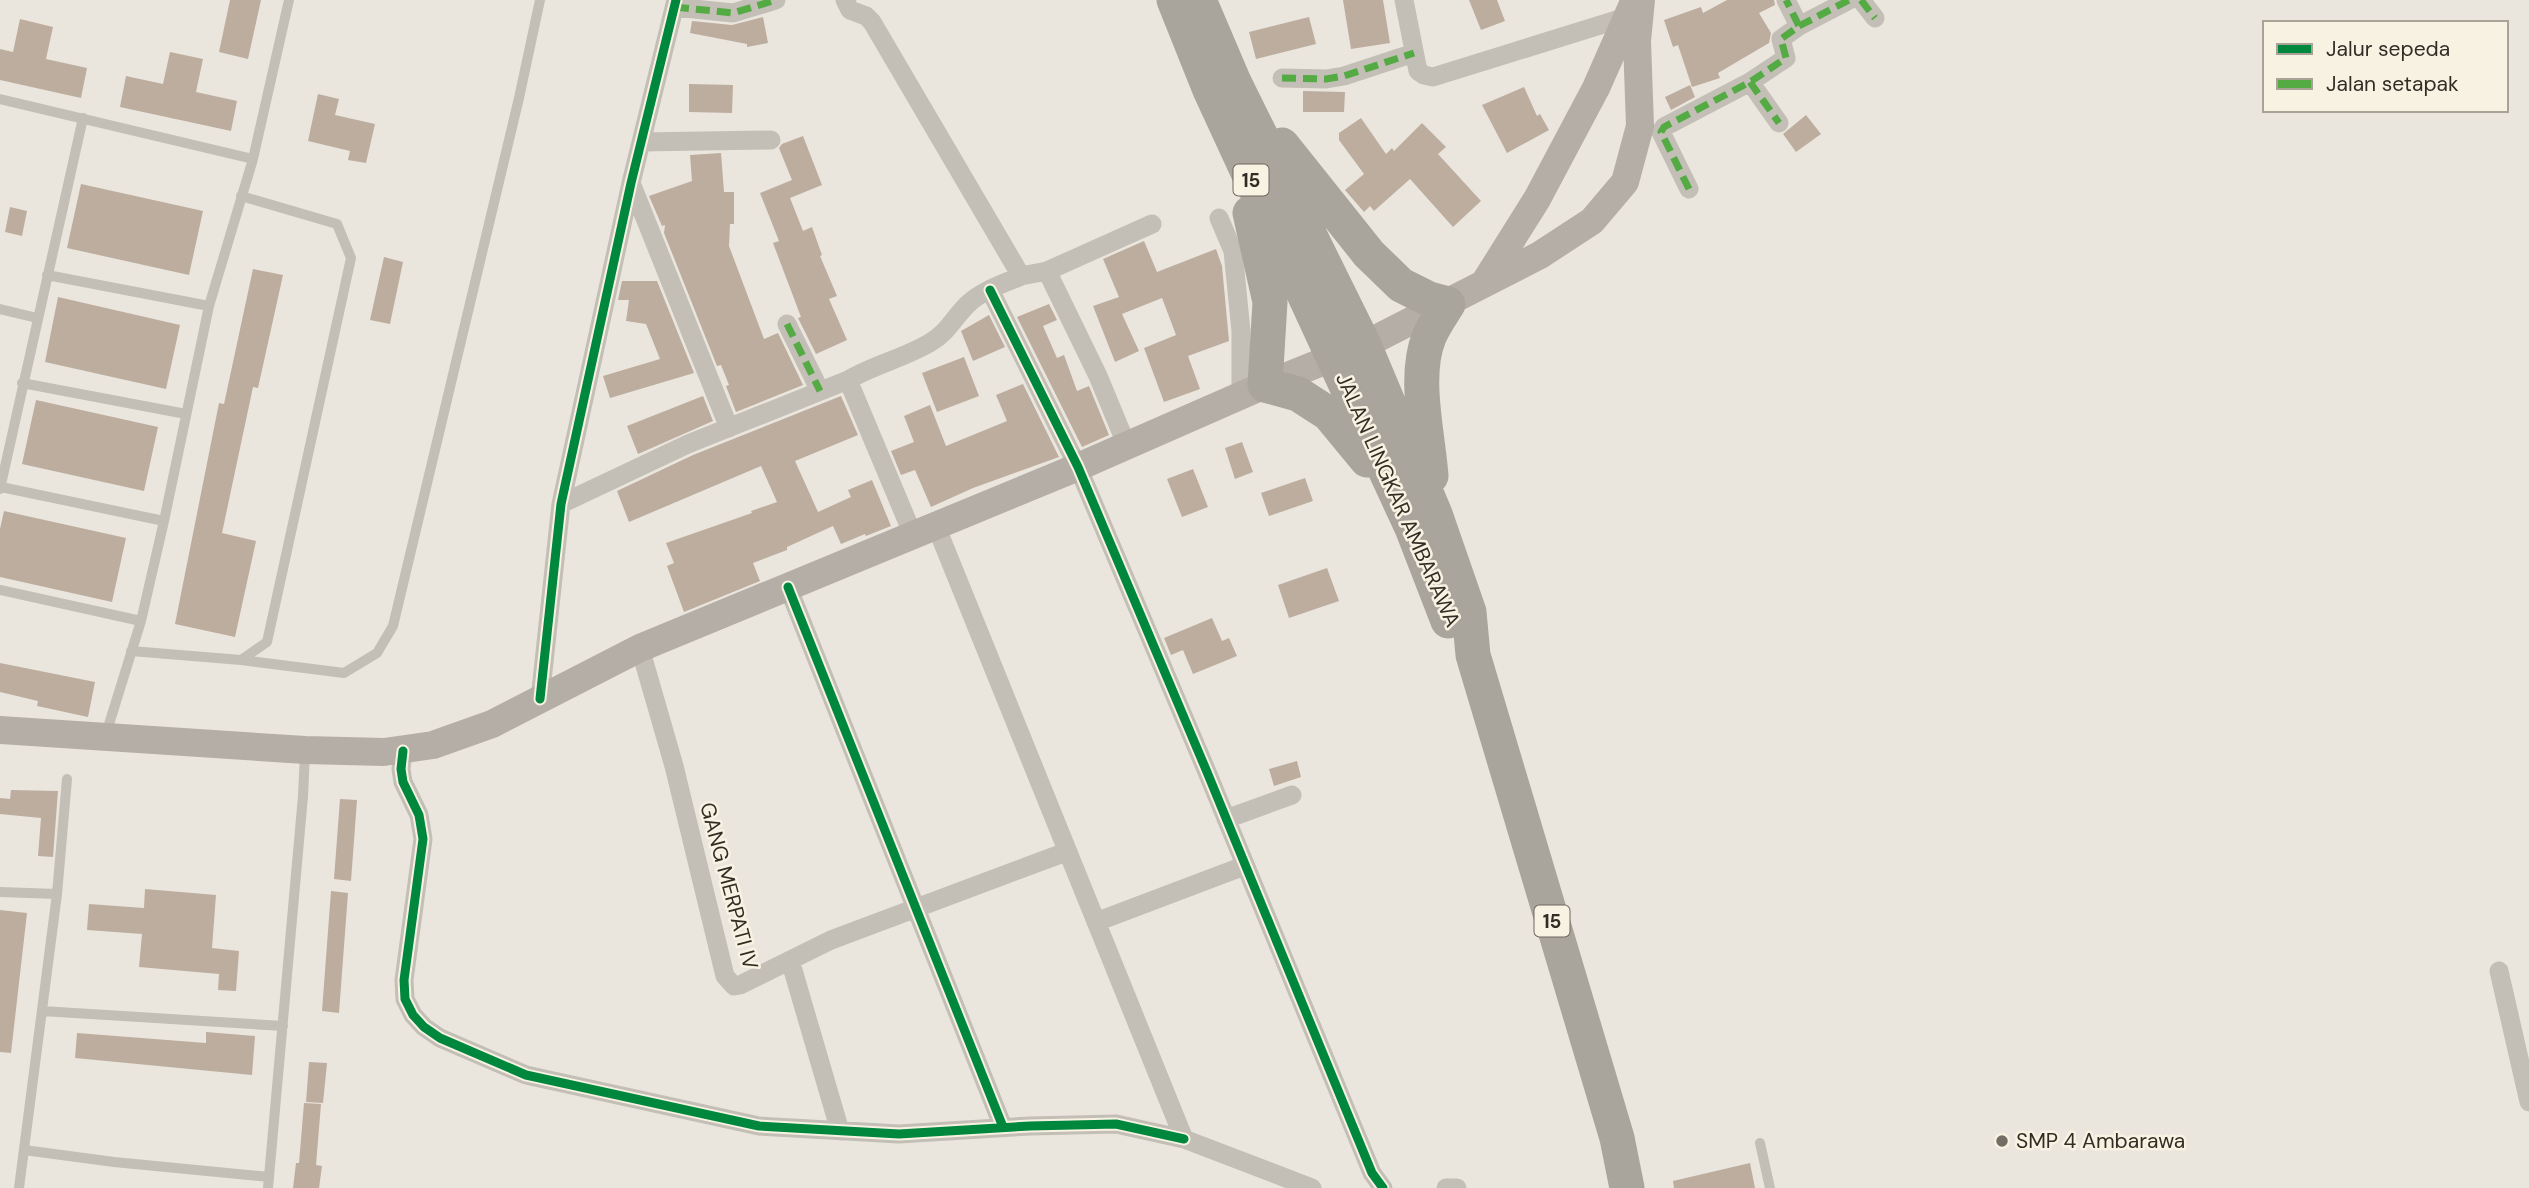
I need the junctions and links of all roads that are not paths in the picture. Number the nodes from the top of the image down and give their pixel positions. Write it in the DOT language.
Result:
graph roads {
  1 [pos="289,0"];
  2 [pos="540,0"];
  3 [pos="776,0"];
  4 [pos="845,0"];
  5 [pos="1174,0"];
  6 [pos="1199,0"];
  7 [pos="1404,0"];
  8 [pos="1786,0"];
  9 [pos="1849,0"];
  10 [pos="1861,0"];
  11 [pos="676,4"];
  12 [pos="1634,6"];
  13 [pos="1875,18"];
  14 [pos="1799,26"];
  15 [pos="1415,52"];
  16 [pos="1282,78"];
  17 [pos="1750,82"];
  18 [pos="1222,86"];
  19 [pos="0,99"];
  20 [pos="83,118"];
  21 [pos="1779,123"];
  22 [pos="771,140"];
  23 [pos="642,142"];
  24 [pos="253,159"];
  25 [pos="631,183"];
  26 [pos="1689,189"];
  27 [pos="241,196"];
  28 [pos="1219,218"];
  29 [pos="1152,224"];
  30 [pos="1047,271"];
  31 [pos="47,275"];
  32 [pos="1021,276"];
  33 [pos="1485,282"];
  34 [pos="990,290"];
  35 [pos="1448,303"];
  36 [pos="209,306"];
  37 [pos="0,309"];
  38 [pos="37,318"];
  39 [pos="787,324"];
  40 [pos="1349,351"];
  41 [pos="848,380"];
  42 [pos="22,383"];
  43 [pos="1253,390"];
  44 [pos="820,391"];
  45 [pos="187,414"];
  46 [pos="729,428"];
  47 [pos="1127,446"];
  48 [pos="1078,467"];
  49 [pos="0,488"];
  50 [pos="561,504"];
  51 [pos="1423,521"];
  52 [pos="164,522"];
  53 [pos="925,530"];
  54 [pos="788,587"];
  55 [pos="0,590"];
  56 [pos="141,621"];
  57 [pos="640,648"];
  58 [pos="131,651"];
  59 [pos="241,660"];
  60 [pos="540,699"];
  61 [pos="0,730"];
  62 [pos="105,737"];
  63 [pos="305,750"];
  64 [pos="403,751"];
  65 [pos="67,779"];
  66 [pos="1292,795"];
  67 [pos="1226,819"];
  68 [pos="1066,852"];
  69 [pos="1244,866"];
  70 [pos="0,892"];
  71 [pos="57,894"];
  72 [pos="915,908"];
  73 [pos="1096,922"];
  74 [pos="790,960"];
  75 [pos="2499,971"];
  76 [pos="42,1011"];
  77 [pos="283,1026"];
  78 [pos="2529,1102"];
  79 [pos="1003,1127"];
  80 [pos="840,1131"];
  81 [pos="1184,1139"];
  82 [pos="1760,1143"];
  83 [pos="24,1150"];
  84 [pos="268,1182"];
  85 [pos="19,1188"];
  86 [pos="1312,1188"];
  87 [pos="1383,1188"];
  88 [pos="1446,1188"];
  89 [pos="1457,1188"];
  90 [pos="1628,1188"];
  91 [pos="1770,1188"];
  1 -- 24 [label="lane"];
  2 -- 59 [label="lane"];
  3 -- 11 [label="street"];
  4 -- 32 [label="street"];
  5 -- 18 [label="highway, JALAN LINGKAR AMBARAWA / 15"];
  6 -- 18 [label="highway, JALAN LINGKAR AMBARAWA / 15"];
  7 -- 15 [label="street"];
  8 -- 14 [label="street"];
  9 -- 14 [label="street"];
  10 -- 13 [label="street"];
  11 -- 23 [label="street"];
  12 -- 15 [label="street"];
  12 -- 33 [label="main road"];
  12 -- 33 [label="main road"];
  14 -- 17 [label="street"];
  15 -- 16 [label="street"];
  17 -- 21 [label="street"];
  17 -- 26 [label="street"];
  18 -- 35 [label="highway"];
  18 -- 40 [label="highway, JALAN LINGKAR AMBARAWA / 15"];
  18 -- 43 [label="highway"];
  19 -- 20 [label="lane"];
  20 -- 24 [label="lane"];
  20 -- 31 [label="lane"];
  22 -- 23 [label="street"];
  23 -- 25 [label="street"];
  24 -- 27 [label="lane"];
  25 -- 46 [label="street"];
  25 -- 50 [label="street"];
  27 -- 36 [label="lane"];
  27 -- 59 [label="lane"];
  28 -- 43 [label="street"];
  29 -- 30 [label="street"];
  30 -- 32 [label="street"];
  30 -- 47 [label="street"];
  31 -- 36 [label="lane"];
  31 -- 38 [label="lane"];
  32 -- 34 [label="street"];
  33 -- 35 [label="main road"];
  34 -- 41 [label="street"];
  34 -- 48 [label="street"];
  35 -- 40 [label="main road"];
  35 -- 51 [label="highway"];
  36 -- 45 [label="lane"];
  37 -- 38 [label="lane"];
  38 -- 42 [label="lane"];
  39 -- 44 [label="street"];
  40 -- 43 [label="main road"];
  40 -- 51 [label="highway, JALAN LINGKAR AMBARAWA / 15"];
  41 -- 44 [label="street"];
  41 -- 53 [label="street"];
  42 -- 45 [label="lane"];
  42 -- 49 [label="lane"];
  43 -- 47 [label="main road"];
  43 -- 51 [label="highway"];
  44 -- 46 [label="street"];
  45 -- 52 [label="lane"];
  46 -- 50 [label="street"];
  47 -- 48 [label="main road"];
  48 -- 53 [label="main road"];
  48 -- 67 [label="street"];
  49 -- 52 [label="lane"];
  50 -- 60 [label="street"];
  51 -- 90 [label="highway, JALAN LINGKAR AMBARAWA / 15"];
  52 -- 56 [label="lane"];
  53 -- 54 [label="main road"];
  53 -- 68 [label="street"];
  54 -- 57 [label="main road"];
  54 -- 72 [label="street"];
  55 -- 56 [label="lane"];
  56 -- 58 [label="lane"];
  57 -- 60 [label="main road"];
  57 -- 74 [label="street, GANG MERPATI IV"];
  58 -- 59 [label="lane"];
  58 -- 62 [label="lane"];
  60 -- 64 [label="main road"];
  61 -- 62 [label="main road"];
  62 -- 63 [label="main road"];
  63 -- 64 [label="main road"];
  63 -- 77 [label="lane"];
  64 -- 80 [label="street"];
  65 -- 71 [label="lane"];
  66 -- 67 [label="street"];
  67 -- 69 [label="street"];
  68 -- 72 [label="street, GANG MERPATI IV"];
  68 -- 73 [label="street"];
  69 -- 73 [label="street"];
  69 -- 87 [label="street"];
  70 -- 71 [label="lane"];
  71 -- 76 [label="lane"];
  72 -- 74 [label="street, GANG MERPATI IV"];
  72 -- 79 [label="street"];
  73 -- 81 [label="street"];
  74 -- 80 [label="street"];
  75 -- 78 [label="street"];
  76 -- 77 [label="lane"];
  76 -- 83 [label="lane"];
  77 -- 84 [label="lane"];
  79 -- 80 [label="street"];
  79 -- 81 [label="street"];
  81 -- 86 [label="street"];
  82 -- 91 [label="lane"];
  83 -- 84 [label="lane"];
  83 -- 85 [label="lane"];
  88 -- 89 [label="street"];
}
